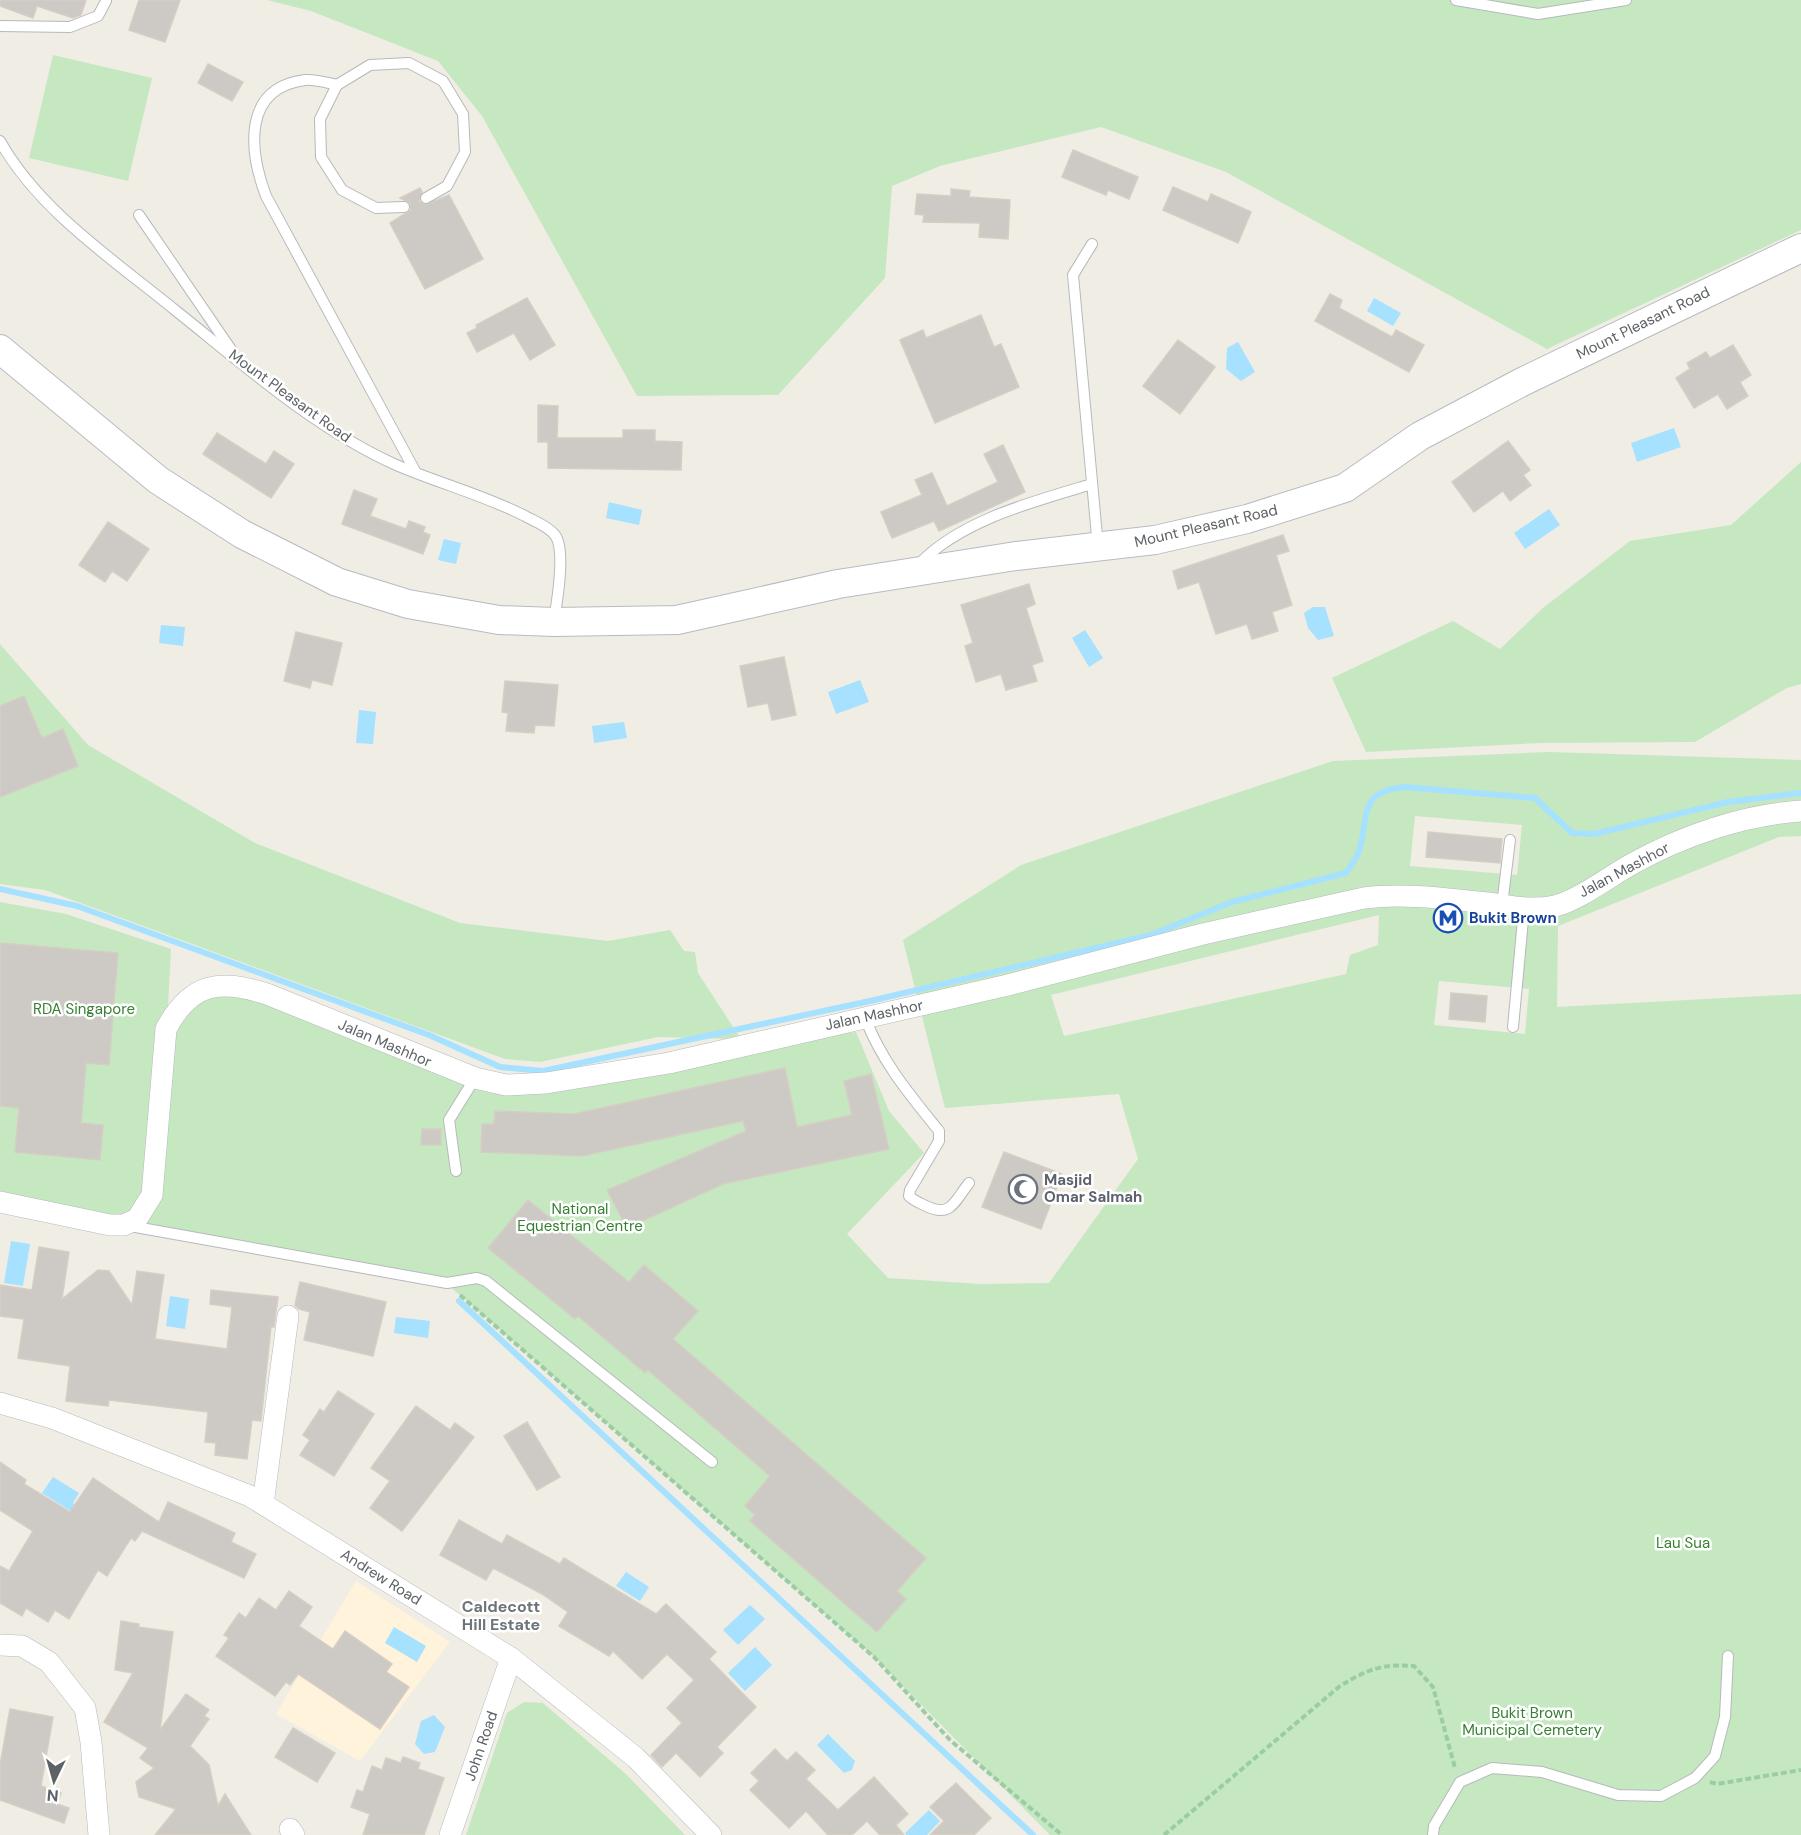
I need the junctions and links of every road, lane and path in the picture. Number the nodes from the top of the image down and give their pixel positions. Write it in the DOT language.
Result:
graph roads {
  1 [pos="1456,0"];
  2 [pos="1626,0"];
  3 [pos="106,1"];
  4 [pos="0,26"];
  5 [pos="337,85"];
  6 [pos="0,141"];
  7 [pos="426,198"];
  8 [pos="404,207"];
  9 [pos="139,215"];
  10 [pos="1092,244"];
  11 [pos="1801,248"];
  12 [pos="0,349"];
  13 [pos="242,363"];
  14 [pos="415,471"];
  15 [pos="1092,484"];
  16 [pos="1098,547"];
  17 [pos="910,573"];
  18 [pos="554,622"];
  19 [pos="1801,811"];
  20 [pos="1510,840"];
  21 [pos="1502,905"];
  22 [pos="1524,909"];
  23 [pos="865,1018"];
  24 [pos="1513,1027"];
  25 [pos="475,1078"];
  26 [pos="456,1171"];
  27 [pos="969,1184"];
  28 [pos="0,1202"];
  29 [pos="124,1225"];
  30 [pos="447,1283"];
  31 [pos="288,1316"];
  32 [pos="0,1403"];
  33 [pos="712,1462"];
  34 [pos="262,1504"];
  35 [pos="0,1645"];
  36 [pos="1728,1656"];
  37 [pos="511,1658"];
  38 [pos="1801,1770"];
  39 [pos="1695,1778"];
  40 [pos="1460,1782"];
  41 [pos="99,1835"];
  42 [pos="450,1835"];
  43 [pos="711,1835"];
  44 [pos="1062,1835"];
  45 [pos="1164,1835"];
  46 [pos="1433,1835"];
  1 -- 2 [label="lane"];
  3 -- 4 [label="lane"];
  5 -- 7 [label="lane"];
  5 -- 8 [label="lane"];
  5 -- 14 [label="lane"];
  6 -- 13 [label="lane, Mount Pleasant Road"];
  9 -- 13 [label="lane"];
  10 -- 15 [label="lane"];
  11 -- 16 [label="street, Mount Pleasant Road"];
  12 -- 18 [label="street, Mount Pleasant Road"];
  13 -- 14 [label="lane, Mount Pleasant Road"];
  14 -- 18 [label="lane, Mount Pleasant Road"];
  15 -- 16 [label="lane"];
  15 -- 17 [label="lane"];
  16 -- 17 [label="street, Mount Pleasant Road"];
  17 -- 18 [label="street, Mount Pleasant Road"];
  19 -- 22 [label="street, Jalan Mashhor"];
  20 -- 21 [label="lane"];
  21 -- 22 [label="street, Jalan Mashhor"];
  21 -- 23 [label="street, Jalan Mashhor"];
  22 -- 24 [label="lane"];
  23 -- 25 [label="street, Jalan Mashhor"];
  23 -- 27 [label="lane"];
  25 -- 26 [label="lane"];
  25 -- 29 [label="street, Jalan Mashhor"];
  28 -- 29 [label="street"];
  29 -- 30 [label="lane"];
  30 -- 33 [label="lane"];
  30 -- 44 [label="path"];
  31 -- 34 [label="street"];
  32 -- 34 [label="street, Andrew Road"];
  34 -- 37 [label="street, Andrew Road"];
  35 -- 41 [label="street"];
  36 -- 39 [label="lane"];
  37 -- 42 [label="street, John Road"];
  37 -- 43 [label="street, Andrew Road"];
  38 -- 39 [label="path"];
  39 -- 40 [label="lane"];
  40 -- 45 [label="path"];
  40 -- 46 [label="lane"];
}
